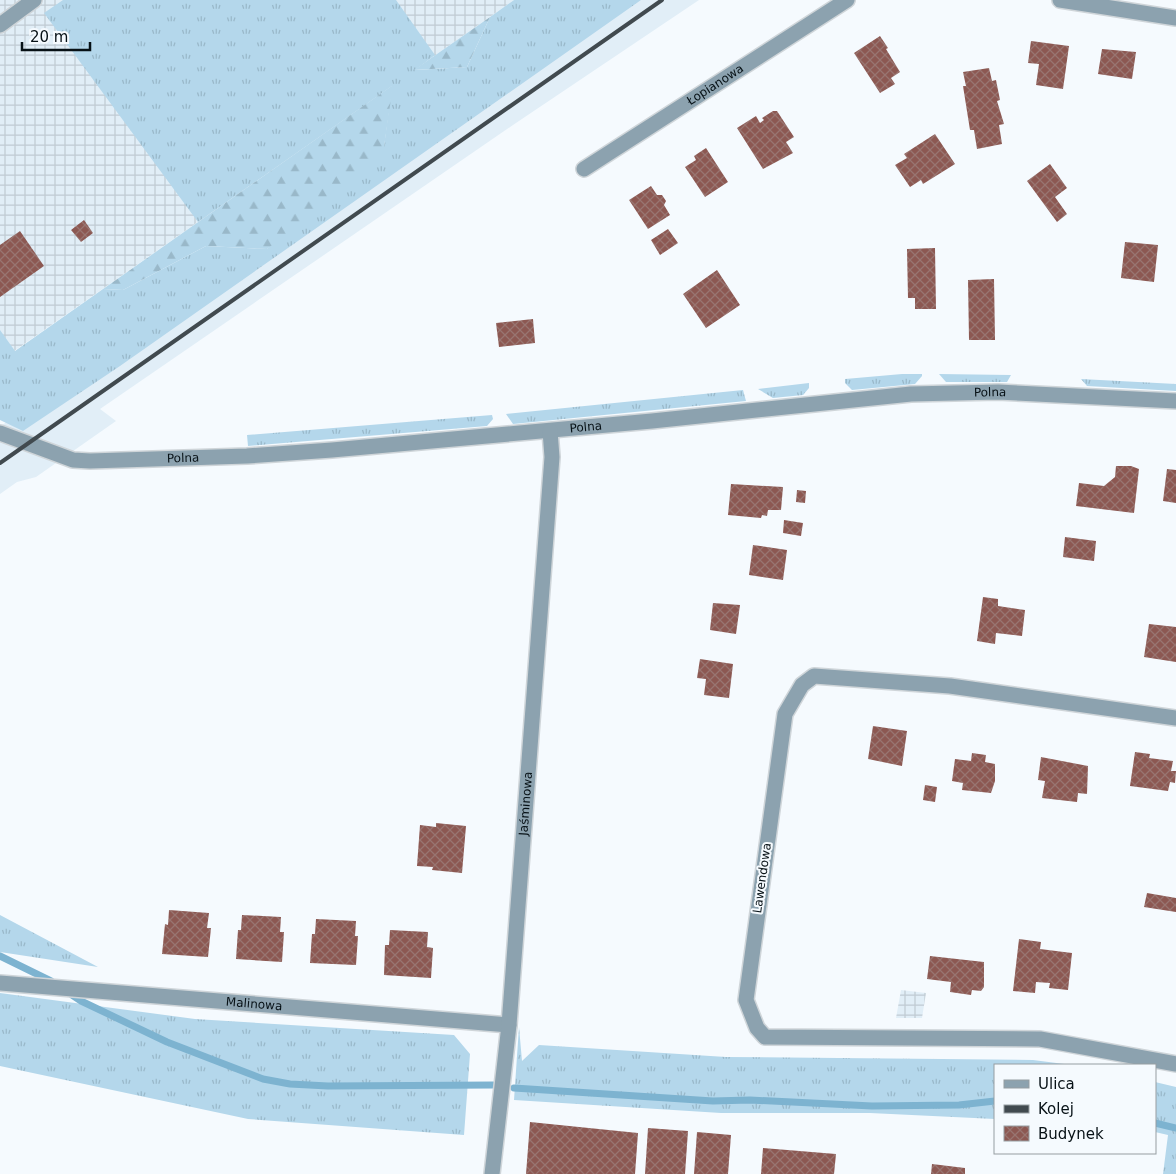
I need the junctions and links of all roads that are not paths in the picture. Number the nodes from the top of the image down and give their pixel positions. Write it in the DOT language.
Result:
graph roads {
  1 [pos="34,0"];
  2 [pos="847,0"];
  3 [pos="1060,0"];
  4 [pos="1176,18"];
  5 [pos="0,25"];
  6 [pos="584,169"];
  7 [pos="1176,401"];
  8 [pos="550,431"];
  9 [pos="0,433"];
  10 [pos="1176,718"];
  11 [pos="0,983"];
  12 [pos="509,1025"];
  13 [pos="1176,1064"];
  14 [pos="492,1174"];
  1 -- 5 [label="street"];
  2 -- 6 [label="street, Łopianowa"];
  3 -- 4 [label="street"];
  7 -- 8 [label="street, Polna"];
  8 -- 9 [label="street, Polna"];
  8 -- 12 [label="street, Jaśminowa"];
  10 -- 13 [label="street, Lawendowa"];
  11 -- 12 [label="street, Malinowa"];
  12 -- 14 [label="street, Jaśminowa"];
}
